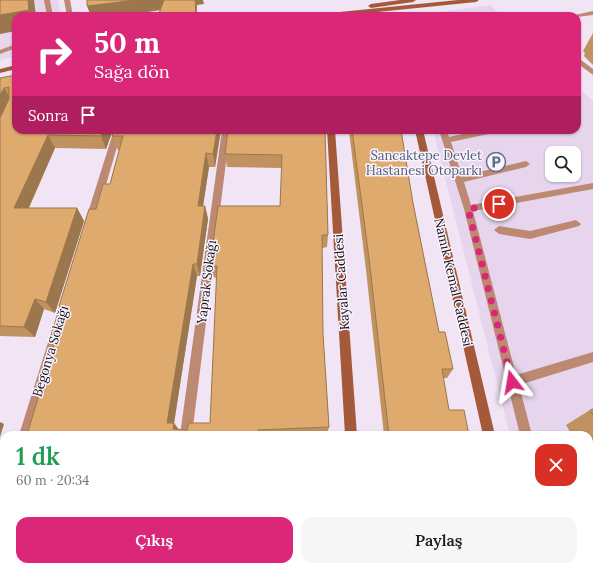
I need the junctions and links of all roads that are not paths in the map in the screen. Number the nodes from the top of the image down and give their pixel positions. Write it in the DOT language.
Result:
graph roads {
  1 [pos="47,0"];
  2 [pos="67,0"];
  3 [pos="413,0"];
  4 [pos="476,0"];
  5 [pos="384,3"];
  6 [pos="49,12"];
  7 [pos="69,12"];
  8 [pos="340,12"];
  9 [pos="391,12"];
  10 [pos="398,12"];
  11 [pos="593,12"];
  12 [pos="581,14"];
  13 [pos="12,48"];
  14 [pos="0,52"];
  15 [pos="581,62"];
  16 [pos="12,68"];
  17 [pos="0,71"];
  18 [pos="593,73"];
  19 [pos="117,134"];
  20 [pos="225,134"];
  21 [pos="330,134"];
  22 [pos="420,134"];
  23 [pos="444,134"];
  24 [pos="474,134"];
  25 [pos="446,140"];
  26 [pos="526,164"];
  27 [pos="458,180"];
  28 [pos="593,186"];
  29 [pos="468,209"];
  30 [pos="576,224"];
  31 [pos="88,229"];
  32 [pos="499,230"];
  33 [pos="69,290"];
  34 [pos="593,357"];
  35 [pos="512,382"];
  36 [pos="26,431"];
  37 [pos="187,431"];
  38 [pos="351,431"];
  39 [pos="488,431"];
  40 [pos="525,431"];
  1 -- 6 [label="street"];
  2 -- 7 [label="street"];
  3 -- 5 [label="main road"];
  4 -- 10 [label="main road"];
  5 -- 8 [label="main road"];
  5 -- 9 [label="main road"];
  11 -- 12 [label="street"];
  13 -- 14 [label="street"];
  15 -- 18 [label="street"];
  16 -- 17 [label="main road"];
  19 -- 31 [label="street"];
  20 -- 37 [label="street, Yaprak Sokağı"];
  21 -- 38 [label="main road, Kayalar Caddesi"];
  22 -- 39 [label="main road, Namık Kemal Caddesi"];
  23 -- 25 [label="street"];
  24 -- 25 [label="street"];
  25 -- 27 [label="street"];
  26 -- 27 [label="street"];
  27 -- 29 [label="street"];
  28 -- 29 [label="street"];
  29 -- 35 [label="street"];
  30 -- 32 [label="street"];
  33 -- 36 [label="street, Begonya Sokağı"];
  34 -- 35 [label="street"];
  35 -- 40 [label="street"];
}
